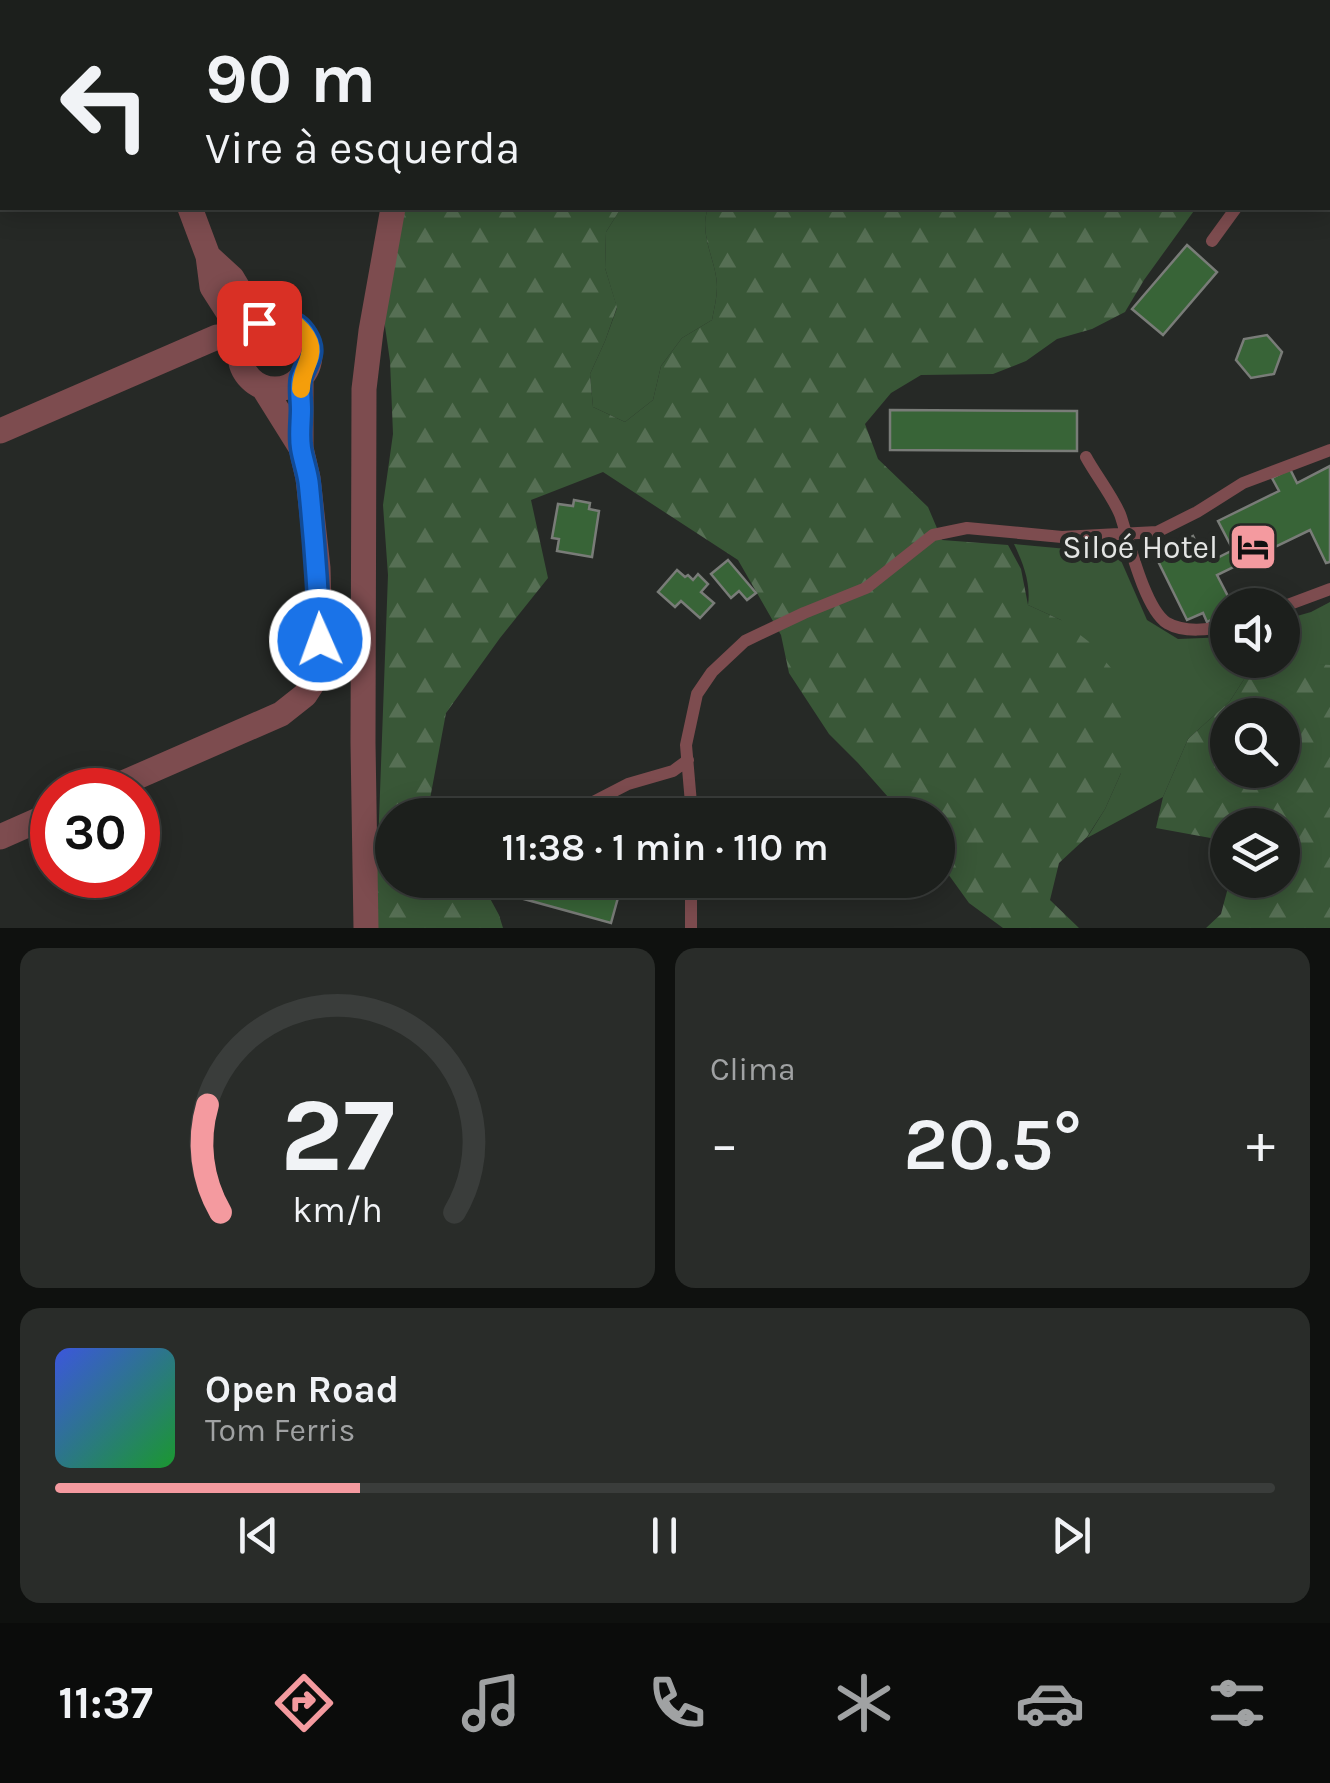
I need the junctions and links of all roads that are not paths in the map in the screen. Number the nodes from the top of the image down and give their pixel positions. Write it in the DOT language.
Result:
graph roads {
  1 [pos="191,210"];
  2 [pos="393,210"];
  3 [pos="1235,210"];
  4 [pos="1212,241"];
  5 [pos="248,335"];
  6 [pos="301,378"];
  7 [pos="264,387"];
  8 [pos="0,431"];
  9 [pos="301,448"];
  10 [pos="1330,450"];
  11 [pos="1086,458"];
  12 [pos="1124,532"];
  13 [pos="1330,589"];
  14 [pos="1300,600"];
  15 [pos="1210,630"];
  16 [pos="688,760"];
  17 [pos="157,768"];
  18 [pos="601,798"];
  19 [pos="691,798"];
  20 [pos="30,824"];
  21 [pos="0,837"];
  22 [pos="691,898"];
  23 [pos="366,928"];
  24 [pos="691,928"];
  1 -- 5 [label="street"];
  2 -- 23 [label="street"];
  3 -- 4 [label="lane"];
  5 -- 6 [label="street"];
  5 -- 7 [label="street"];
  5 -- 8 [label="street"];
  6 -- 7 [label="street"];
  6 -- 9 [label="street"];
  7 -- 9 [label="street"];
  9 -- 17 [label="street"];
  10 -- 12 [label="lane"];
  11 -- 12 [label="lane"];
  12 -- 15 [label="lane"];
  12 -- 16 [label="lane"];
  13 -- 14 [label="lane"];
  16 -- 18 [label="lane"];
  16 -- 19 [label="lane"];
  20 -- 21 [label="street"];
  22 -- 24 [label="lane"];
}
